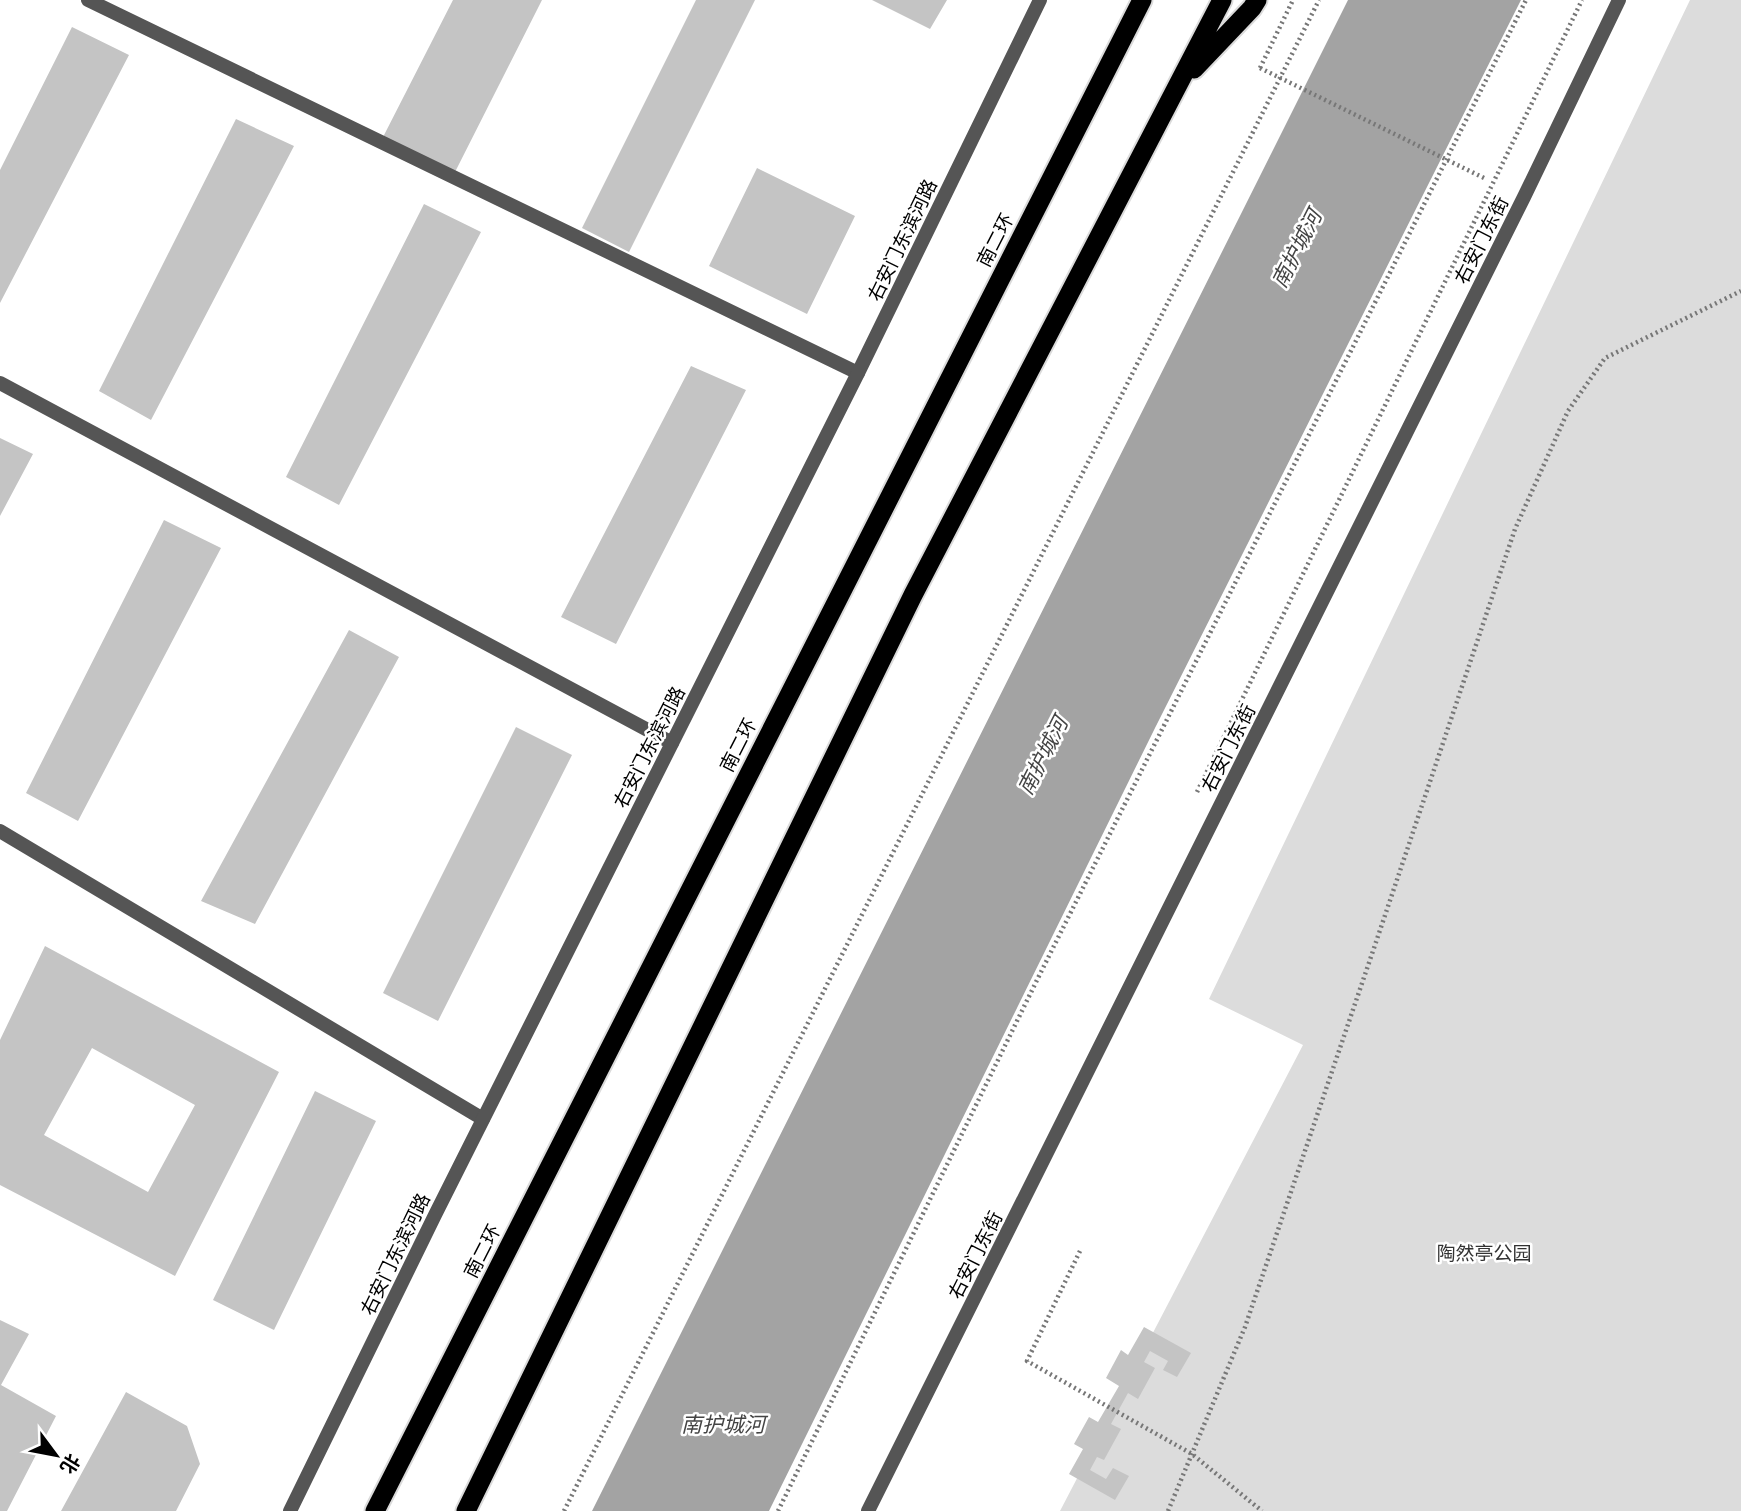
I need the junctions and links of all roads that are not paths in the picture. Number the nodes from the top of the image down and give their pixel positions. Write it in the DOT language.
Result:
graph roads {
  1 [pos="89,0"];
  2 [pos="1040,0"];
  3 [pos="1142,0"];
  4 [pos="1222,0"];
  5 [pos="1257,0"];
  6 [pos="1619,0"];
  7 [pos="1179,85"];
  8 [pos="859,373"];
  9 [pos="0,383"];
  10 [pos="672,743"];
  11 [pos="0,831"];
  12 [pos="483,1119"];
  13 [pos="376,1507"];
  14 [pos="290,1511"];
  15 [pos="466,1511"];
  16 [pos="868,1511"];
  1 -- 8 [label="street"];
  2 -- 8 [label="street, 右安门东滨河路"];
  3 -- 13 [label="highway, 南二环"];
  4 -- 7 [label="highway"];
  5 -- 7 [label="highway"];
  6 -- 16 [label="street, 右安门东街"];
  7 -- 15 [label="highway"];
  8 -- 10 [label="street, 右安门东滨河路"];
  9 -- 10 [label="street"];
  10 -- 12 [label="street, 右安门东滨河路"];
  11 -- 12 [label="street"];
  12 -- 14 [label="street, 右安门东滨河路"];
}
